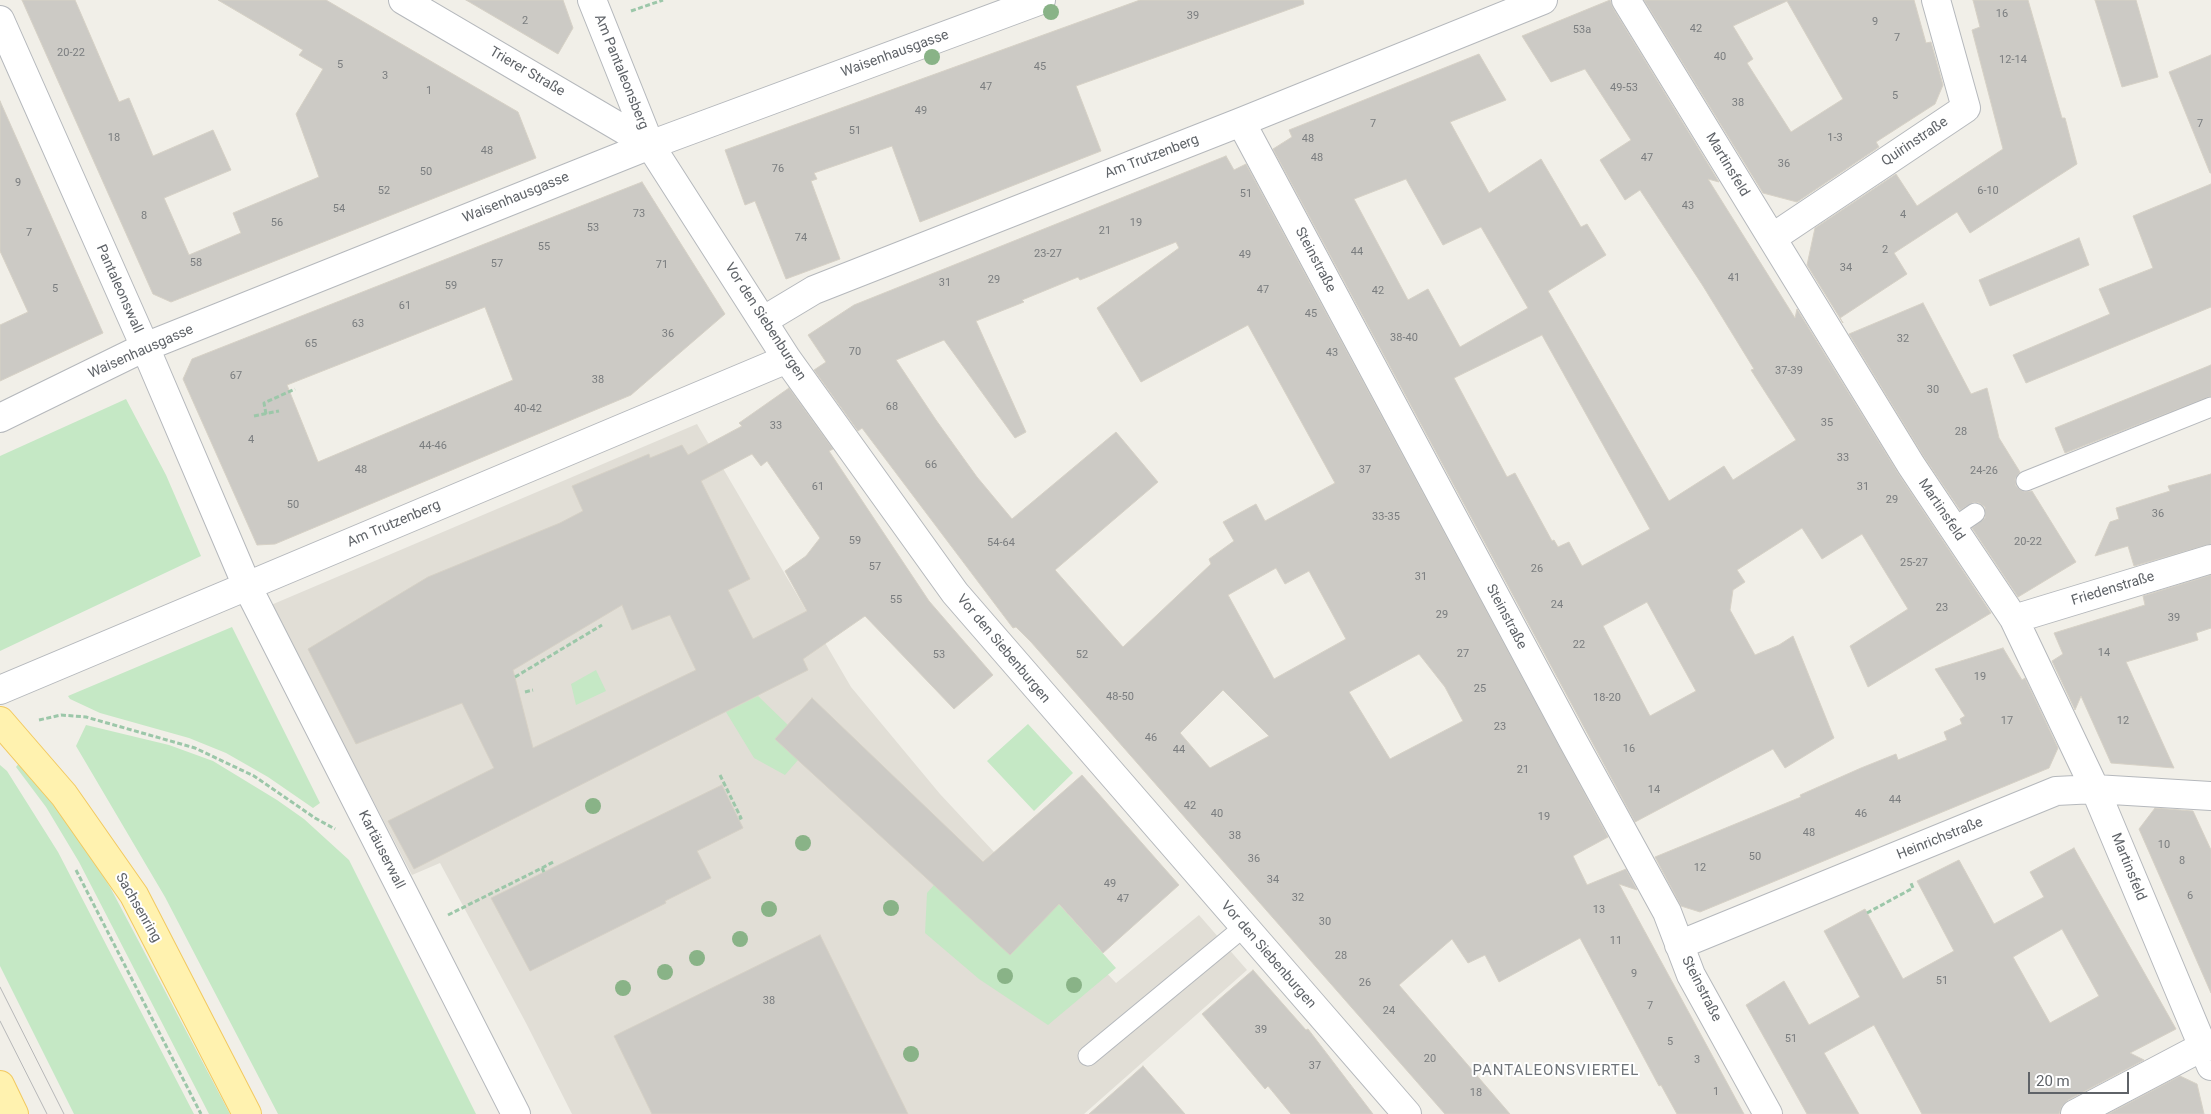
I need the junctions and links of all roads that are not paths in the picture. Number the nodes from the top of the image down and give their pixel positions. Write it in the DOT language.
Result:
graph roads {
  1 [pos="403,0"];
  2 [pos="592,0"];
  3 [pos="1041,0"];
  4 [pos="1543,0"];
  5 [pos="1626,0"];
  6 [pos="1936,0"];
  7 [pos="0,20"];
  8 [pos="1241,122"];
  9 [pos="650,145"];
  10 [pos="1772,238"];
  11 [pos="764,320"];
  12 [pos="145,348"];
  13 [pos="787,358"];
  14 [pos="2211,407"];
  15 [pos="0,418"];
  16 [pos="2026,481"];
  17 [pos="2211,559"];
  18 [pos="247,586"];
  19 [pos="2014,619"];
  20 [pos="0,690"];
  21 [pos="0,721"];
  22 [pos="2095,788"];
  23 [pos="2211,796"];
  24 [pos="1244,927"];
  25 [pos="1679,945"];
  26 [pos="2208,1053"];
  27 [pos="1088,1056"];
  28 [pos="0,1085"];
  29 [pos="14,1114"];
  30 [pos="247,1114"];
  31 [pos="516,1114"];
  32 [pos="1407,1114"];
  33 [pos="1768,1114"];
  34 [pos="2075,1114"];
  1 -- 9 [label="street, Trierer Straße"];
  2 -- 9 [label="street, Am Pantaleonsberg"];
  3 -- 9 [label="street, Waisenhausgasse"];
  4 -- 8 [label="street, Am Trutzenberg"];
  5 -- 10 [label="street, Martinsfeld"];
  6 -- 10 [label="street, Quirinstraße"];
  7 -- 12 [label="street, Pantaleonswall"];
  8 -- 11 [label="street, Am Trutzenberg"];
  8 -- 25 [label="street, Steinstraße"];
  9 -- 11 [label="street, Vor den Siebenburgen"];
  9 -- 12 [label="street, Waisenhausgasse"];
  10 -- 19 [label="street, Martinsfeld"];
  11 -- 13 [label="street, Vor den Siebenburgen"];
  12 -- 15 [label="street, Waisenhausgasse"];
  12 -- 18 [label="street, Pantaleonswall"];
  13 -- 18 [label="street, Am Trutzenberg"];
  13 -- 24 [label="street, Vor den Siebenburgen"];
  14 -- 16 [label="lane"];
  17 -- 19 [label="street, Friedenstraße"];
  18 -- 20 [label="street, Am Trutzenberg"];
  18 -- 31 [label="street, Kartäuserwall"];
  19 -- 22 [label="street, Martinsfeld"];
  21 -- 30 [label="main road, Sachsenring"];
  22 -- 23 [label="street, Heinrichstraße"];
  22 -- 25 [label="street, Heinrichstraße"];
  22 -- 26 [label="street, Martinsfeld"];
  24 -- 27 [label="lane"];
  24 -- 32 [label="street, Vor den Siebenburgen"];
  25 -- 33 [label="street, Steinstraße"];
  26 -- 34 [label="street"];
  28 -- 29 [label="main road"];
}
